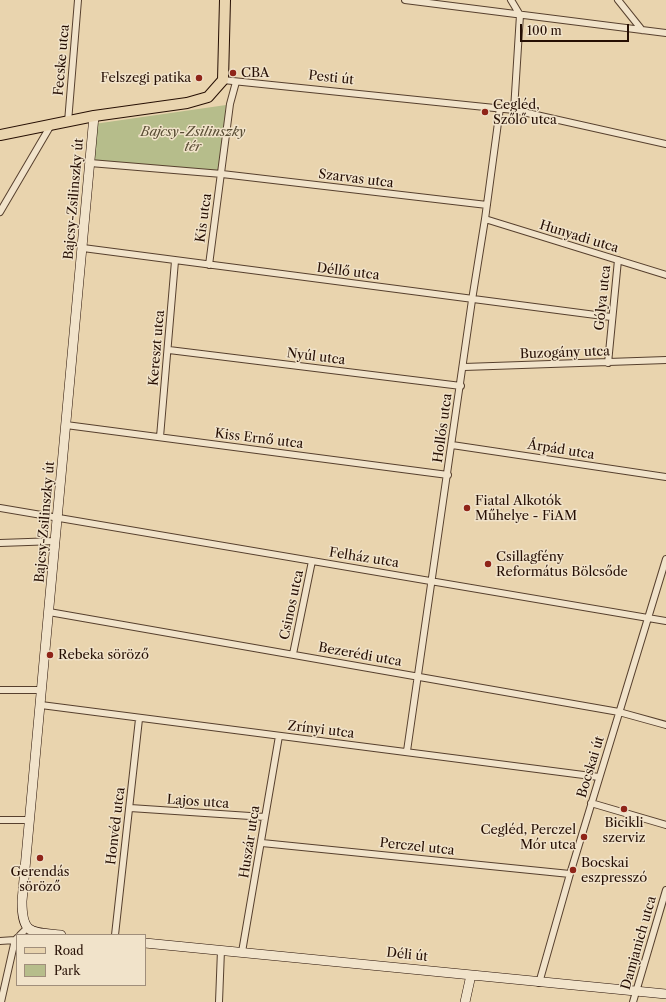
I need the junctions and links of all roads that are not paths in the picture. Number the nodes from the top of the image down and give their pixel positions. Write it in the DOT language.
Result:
graph roads {
  1 [pos="78,0"];
  2 [pos="225,0"];
  3 [pos="405,0"];
  4 [pos="511,0"];
  5 [pos="618,0"];
  6 [pos="520,15"];
  7 [pos="642,30"];
  8 [pos="666,33"];
  9 [pos="223,80"];
  10 [pos="236,82"];
  11 [pos="500,108"];
  12 [pos="514,110"];
  13 [pos="94,116"];
  14 [pos="68,122"];
  15 [pos="51,125"];
  16 [pos="0,135"];
  17 [pos="666,144"];
  18 [pos="90,163"];
  19 [pos="222,174"];
  20 [pos="487,205"];
  21 [pos="0,212"];
  22 [pos="485,219"];
  23 [pos="83,248"];
  24 [pos="618,260"];
  25 [pos="175,261"];
  26 [pos="209,265"];
  27 [pos="666,275"];
  28 [pos="472,300"];
  29 [pos="611,317"];
  30 [pos="169,350"];
  31 [pos="666,360"];
  32 [pos="608,363"];
  33 [pos="464,367"];
  34 [pos="461,386"];
  35 [pos="66,425"];
  36 [pos="160,437"];
  37 [pos="452,445"];
  38 [pos="448,475"];
  39 [pos="666,477"];
  40 [pos="0,508"];
  41 [pos="58,517"];
  42 [pos="56,541"];
  43 [pos="0,544"];
  44 [pos="666,559"];
  45 [pos="312,561"];
  46 [pos="432,580"];
  47 [pos="49,612"];
  48 [pos="648,618"];
  49 [pos="666,621"];
  50 [pos="293,654"];
  51 [pos="419,676"];
  52 [pos="0,690"];
  53 [pos="42,690"];
  54 [pos="41,705"];
  55 [pos="619,712"];
  56 [pos="139,719"];
  57 [pos="666,725"];
  58 [pos="279,736"];
  59 [pos="407,751"];
  60 [pos="599,777"];
  61 [pos="591,803"];
  62 [pos="130,808"];
  63 [pos="265,817"];
  64 [pos="0,820"];
  65 [pos="29,820"];
  66 [pos="666,825"];
  67 [pos="262,843"];
  68 [pos="570,874"];
  69 [pos="666,890"];
  70 [pos="27,928"];
  71 [pos="21,934"];
  72 [pos="51,934"];
  73 [pos="114,934"];
  74 [pos="16,939"];
  75 [pos="0,941"];
  76 [pos="146,943"];
  77 [pos="221,950"];
  78 [pos="242,952"];
  79 [pos="471,975"];
  80 [pos="539,983"];
  81 [pos="637,991"];
  82 [pos="666,994"];
  83 [pos="1,1002"];
  84 [pos="219,1002"];
  85 [pos="465,1002"];
  86 [pos="633,1002"];
  1 -- 14 [label="street, Fecske utca"];
  2 -- 9 [label="main road"];
  3 -- 6 [label="street"];
  4 -- 6 [label="street"];
  5 -- 7 [label="street"];
  6 -- 7 [label="street"];
  6 -- 12 [label="street"];
  7 -- 8 [label="street"];
  9 -- 10 [label="street, Pesti út"];
  9 -- 13 [label="main road"];
  10 -- 11 [label="street, Pesti út"];
  10 -- 19 [label="street"];
  11 -- 12 [label="street, Pesti út"];
  11 -- 20 [label="street, Hollós utca"];
  12 -- 17 [label="street, Pesti út"];
  13 -- 14 [label="main road"];
  13 -- 18 [label="main road, Bajcsy-Zsilinszky út"];
  14 -- 15 [label="main road"];
  15 -- 16 [label="main road"];
  15 -- 21 [label="street"];
  18 -- 19 [label="street"];
  18 -- 23 [label="main road, Bajcsy-Zsilinszky út"];
  19 -- 20 [label="street, Szarvas utca"];
  19 -- 26 [label="street, Kis utca"];
  20 -- 22 [label="street, Hollós utca"];
  22 -- 24 [label="street, Hunyadi utca"];
  22 -- 28 [label="street, Hollós utca"];
  23 -- 25 [label="street, Déllő utca"];
  23 -- 35 [label="main road, Bajcsy-Zsilinszky út"];
  24 -- 27 [label="street, Hunyadi utca"];
  24 -- 29 [label="street, Gólya utca"];
  25 -- 26 [label="street, Déllő utca"];
  25 -- 30 [label="street, Kereszt utca"];
  26 -- 28 [label="street, Déllő utca"];
  28 -- 29 [label="street, Déllő utca"];
  28 -- 33 [label="street, Hollós utca"];
  29 -- 32 [label="street, Gólya utca"];
  30 -- 34 [label="street, Nyúl utca"];
  30 -- 36 [label="street, Kereszt utca"];
  31 -- 32 [label="street, Buzogány utca"];
  32 -- 33 [label="street, Buzogány utca"];
  33 -- 34 [label="street, Hollós utca"];
  34 -- 37 [label="street, Hollós utca"];
  35 -- 36 [label="street, Kiss Ernő utca"];
  35 -- 41 [label="main road, Bajcsy-Zsilinszky út"];
  36 -- 38 [label="street, Kiss Ernő utca"];
  37 -- 38 [label="street, Hollós utca"];
  37 -- 39 [label="street, Árpád utca"];
  38 -- 46 [label="street, Hollós utca"];
  40 -- 41 [label="street, Felház utca"];
  41 -- 42 [label="main road, Bajcsy-Zsilinszky út"];
  41 -- 45 [label="street, Felház utca"];
  42 -- 43 [label="street"];
  42 -- 47 [label="main road, Bajcsy-Zsilinszky út"];
  44 -- 48 [label="street, Bocskai út"];
  45 -- 46 [label="street, Felház utca"];
  45 -- 50 [label="street, Csinos utca"];
  46 -- 48 [label="street, Felház utca"];
  46 -- 51 [label="street, Hollós utca"];
  47 -- 50 [label="street, Bezerédi utca"];
  47 -- 53 [label="main road, Bajcsy-Zsilinszky út"];
  48 -- 49 [label="street, Felház utca"];
  48 -- 55 [label="street, Bocskai út"];
  50 -- 51 [label="street, Bezerédi utca"];
  51 -- 55 [label="street, Bezerédi utca"];
  51 -- 59 [label="street, Hollós utca"];
  52 -- 53 [label="street"];
  53 -- 54 [label="main road, Bajcsy-Zsilinszky út"];
  54 -- 56 [label="street, Zrínyi utca"];
  54 -- 65 [label="main road, Bajcsy-Zsilinszky út"];
  55 -- 57 [label="street, Bezerédi utca"];
  55 -- 60 [label="street, Bocskai út"];
  56 -- 58 [label="street, Zrínyi utca"];
  56 -- 62 [label="street, Honvéd utca"];
  58 -- 59 [label="street, Zrínyi utca"];
  58 -- 63 [label="street, Huszár utca"];
  59 -- 60 [label="street, Zrínyi utca"];
  60 -- 61 [label="street, Bocskai út"];
  61 -- 66 [label="street"];
  61 -- 68 [label="street, Bocskai út"];
  62 -- 63 [label="street, Lajos utca"];
  62 -- 73 [label="street, Honvéd utca"];
  63 -- 67 [label="street, Huszár utca"];
  64 -- 65 [label="street"];
  65 -- 70 [label="main road, Bajcsy-Zsilinszky út"];
  67 -- 68 [label="street, Perczel utca"];
  67 -- 78 [label="street, Huszár utca"];
  68 -- 80 [label="street, Bocskai út"];
  69 -- 81 [label="street, Damjanich utca"];
  70 -- 71 [label="street"];
  70 -- 72 [label="main road"];
  74 -- 75 [label="street"];
  74 -- 83 [label="street"];
  76 -- 77 [label="main road, Déli út"];
  77 -- 78 [label="main road, Déli út"];
  77 -- 84 [label="street"];
  78 -- 79 [label="main road, Déli út"];
  79 -- 80 [label="main road, Déli út"];
  79 -- 85 [label="main road"];
  80 -- 81 [label="main road, Déli út"];
  81 -- 82 [label="main road, Déli út"];
  81 -- 86 [label="street, Damjanich utca"];
}
